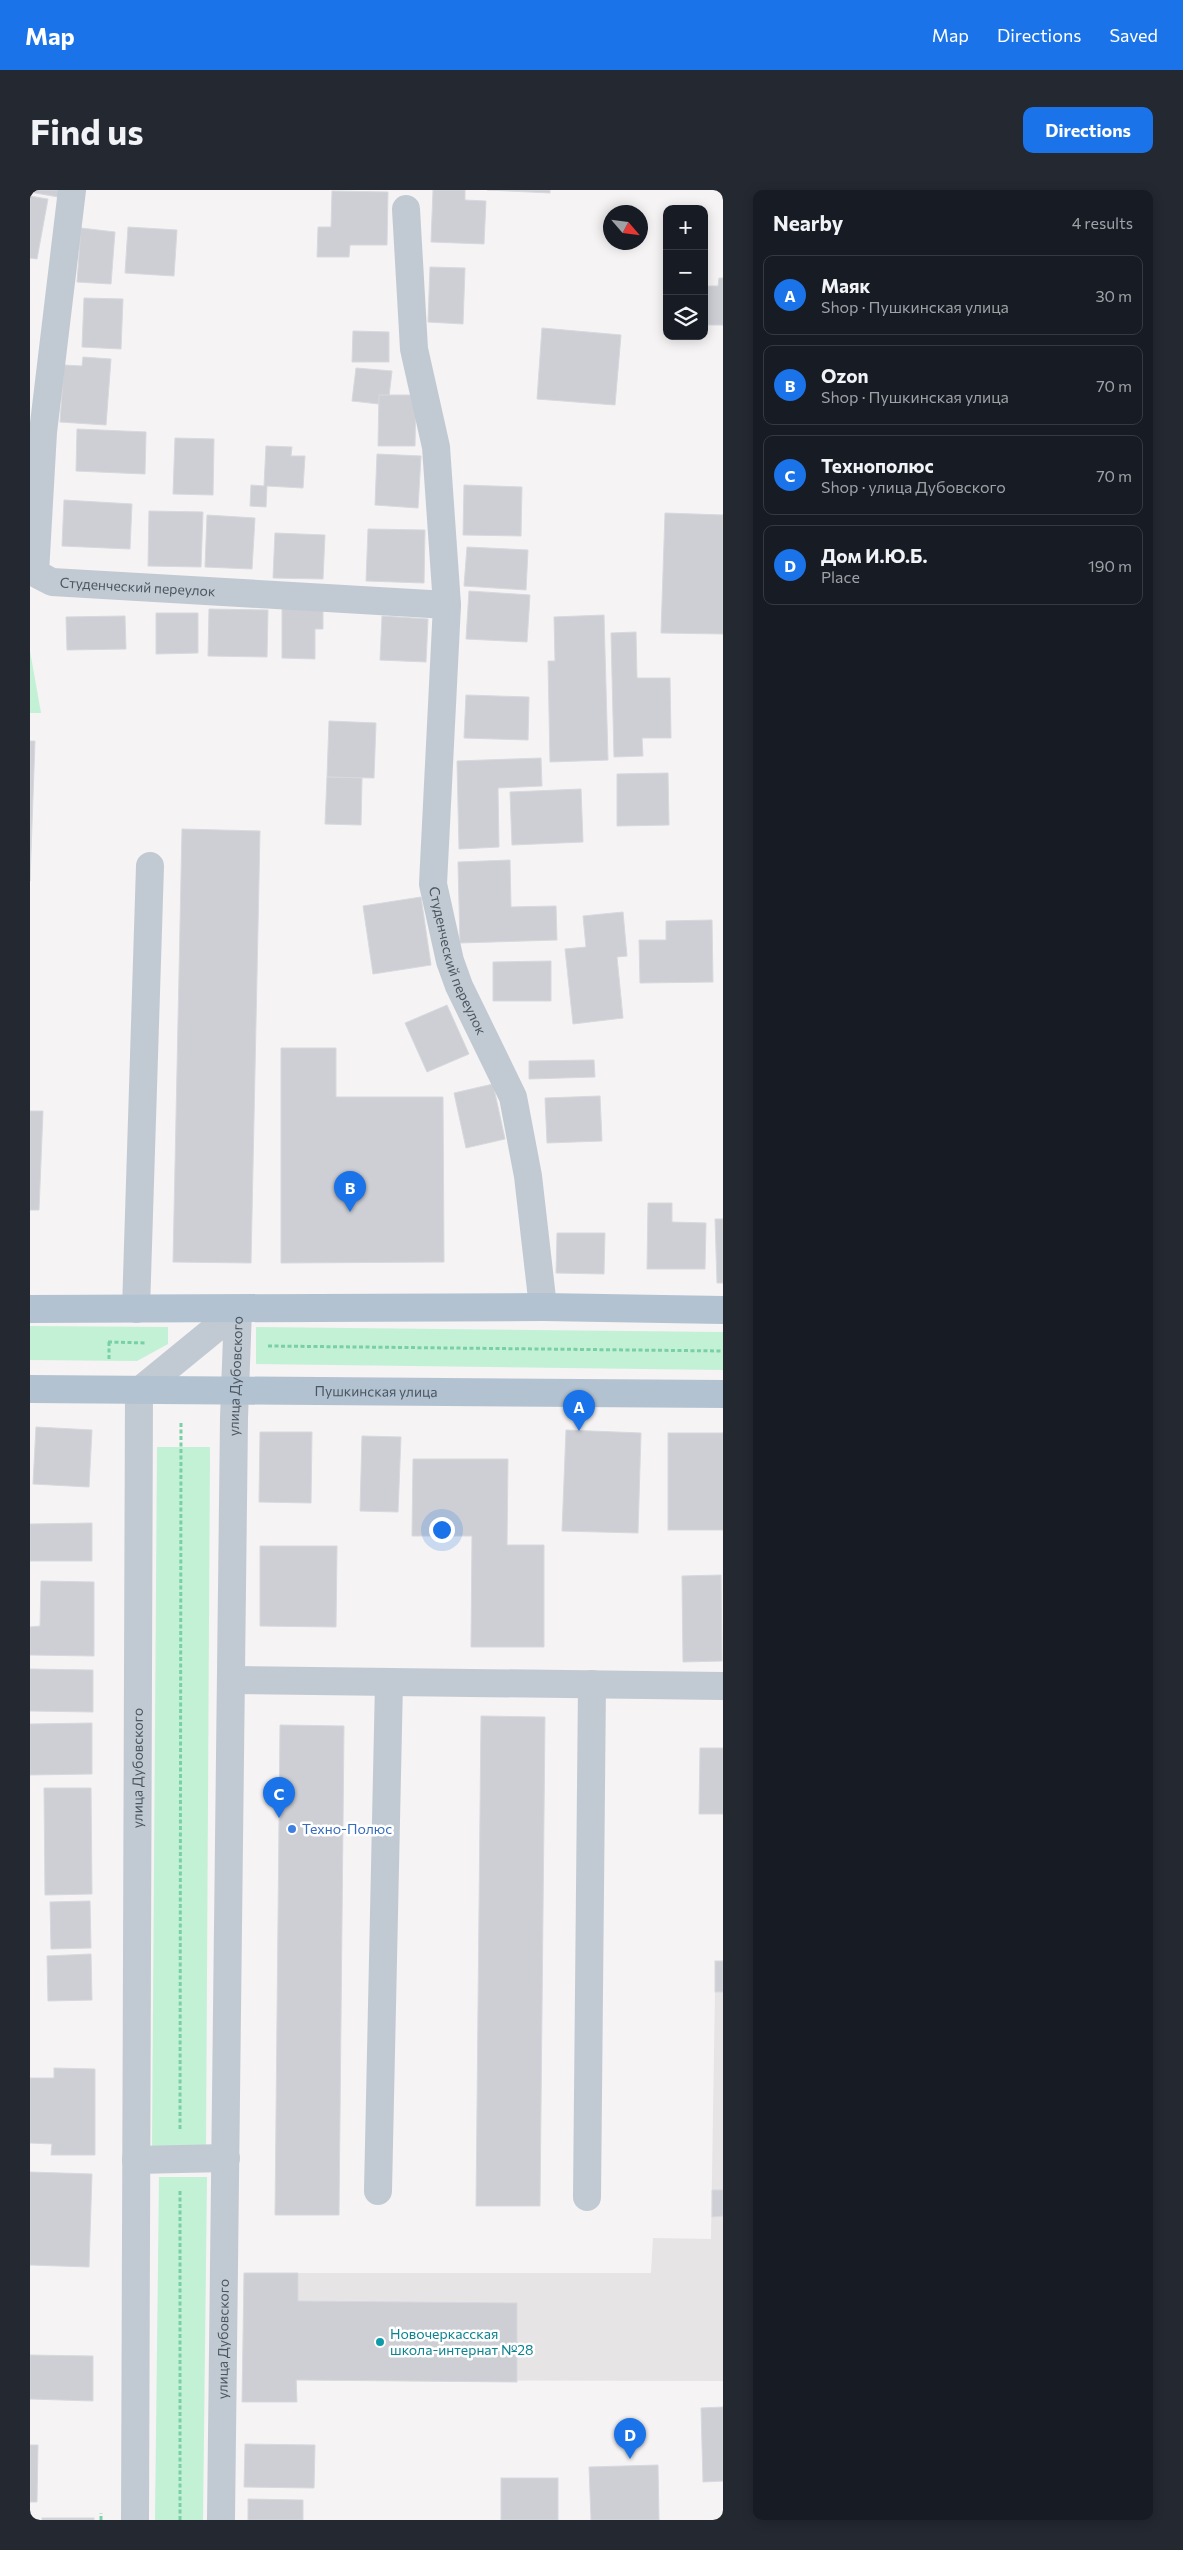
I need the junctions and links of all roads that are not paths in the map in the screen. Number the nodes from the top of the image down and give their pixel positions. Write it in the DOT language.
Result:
graph roads {
  1 [pos="72,190"];
  2 [pos="406,209"];
  3 [pos="447,605"];
  4 [pos="150,866"];
  5 [pos="543,1307"];
  6 [pos="30,1309"];
  7 [pos="136,1310"];
  8 [pos="238,1310"];
  9 [pos="723,1310"];
  10 [pos="30,1389"];
  11 [pos="235,1389"];
  12 [pos="139,1391"];
  13 [pos="723,1394"];
  14 [pos="232,1680"];
  15 [pos="389,1682"];
  16 [pos="592,1684"];
  17 [pos="723,1686"];
  18 [pos="226,2158"];
  19 [pos="136,2160"];
  20 [pos="378,2191"];
  21 [pos="587,2197"];
  22 [pos="135,2520"];
  23 [pos="221,2520"];
  1 -- 3 [label="street, Студенческий переулок"];
  2 -- 3 [label="street, Студенческий переулок"];
  3 -- 5 [label="street, Студенческий переулок"];
  4 -- 7 [label="street"];
  5 -- 8 [label="main road"];
  5 -- 9 [label="main road"];
  6 -- 7 [label="main road"];
  7 -- 8 [label="main road"];
  8 -- 11 [label="street, улица Дубовского"];
  8 -- 12 [label="street, улица Дубовского"];
  10 -- 12 [label="main road, Пушкинская улица"];
  11 -- 12 [label="main road, Пушкинская улица"];
  11 -- 13 [label="main road, Пушкинская улица"];
  11 -- 14 [label="street, улица Дубовского"];
  12 -- 19 [label="street, улица Дубовского"];
  14 -- 15 [label="street"];
  14 -- 18 [label="street, улица Дубовского"];
  15 -- 16 [label="street"];
  15 -- 20 [label="street"];
  16 -- 17 [label="street"];
  16 -- 21 [label="street"];
  18 -- 19 [label="street"];
  18 -- 23 [label="street, улица Дубовского"];
  19 -- 22 [label="street, улица Дубовского"];
}
